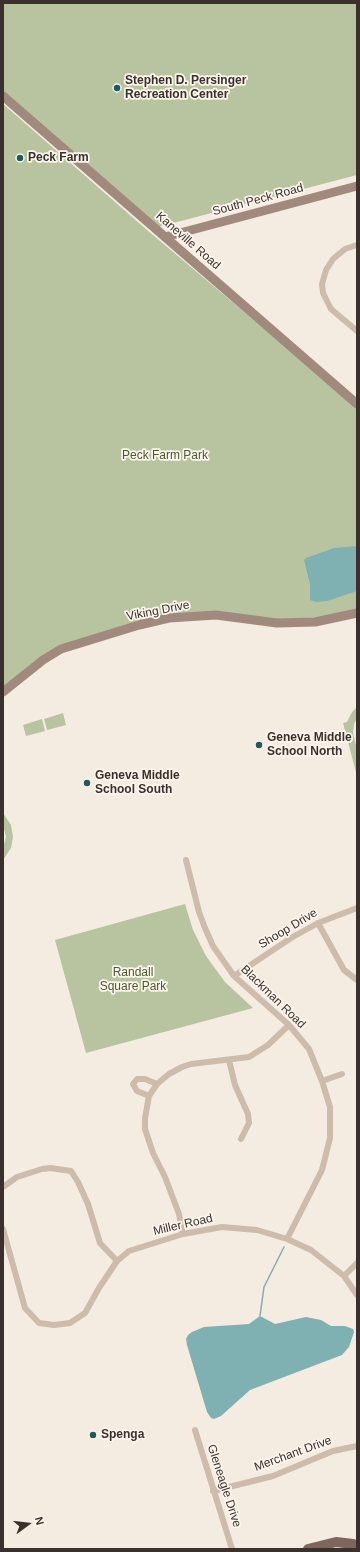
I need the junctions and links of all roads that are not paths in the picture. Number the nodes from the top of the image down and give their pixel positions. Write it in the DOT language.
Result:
graph roads {
  1 [pos="3,96"];
  2 [pos="357,186"];
  3 [pos="165,237"];
  4 [pos="357,245"];
  5 [pos="357,331"];
  6 [pos="357,404"];
  7 [pos="357,613"];
  8 [pos="3,692"];
  9 [pos="186,860"];
  10 [pos="357,908"];
  11 [pos="318,923"];
  12 [pos="234,976"];
  13 [pos="357,980"];
  14 [pos="289,1025"];
  15 [pos="230,1060"];
  16 [pos="342,1074"];
  17 [pos="322,1081"];
  18 [pos="157,1084"];
  19 [pos="149,1096"];
  20 [pos="241,1139"];
  21 [pos="3,1187"];
  22 [pos="3,1229"];
  23 [pos="183,1234"];
  24 [pos="287,1239"];
  25 [pos="117,1261"];
  26 [pos="357,1263"];
  27 [pos="344,1276"];
  28 [pos="357,1295"];
  29 [pos="195,1430"];
  30 [pos="357,1446"];
  31 [pos="213,1492"];
  32 [pos="352,1545"];
  33 [pos="232,1549"];
  34 [pos="308,1549"];
  1 -- 3 [label="main road, Kaneville Road"];
  2 -- 3 [label="main road, South Peck Road"];
  3 -- 6 [label="main road, Kaneville Road"];
  4 -- 5 [label="street"];
  7 -- 8 [label="main road, Viking Drive"];
  9 -- 12 [label="street, Blackman Road"];
  10 -- 11 [label="street, Shoop Drive"];
  11 -- 12 [label="street, Shoop Drive"];
  11 -- 13 [label="street"];
  12 -- 14 [label="street, Blackman Road"];
  14 -- 15 [label="street"];
  14 -- 17 [label="street, Blackman Road"];
  15 -- 18 [label="street"];
  15 -- 20 [label="street"];
  16 -- 17 [label="street"];
  17 -- 24 [label="street, Blackman Road"];
  18 -- 19 [label="street"];
  18 -- 19 [label="street"];
  19 -- 23 [label="street"];
  21 -- 25 [label="street"];
  22 -- 25 [label="street, Miller Road"];
  23 -- 24 [label="street, Miller Road"];
  23 -- 25 [label="street, Miller Road"];
  24 -- 27 [label="street, Miller Road"];
  26 -- 27 [label="street"];
  27 -- 28 [label="street, Miller Road"];
  29 -- 31 [label="street, Gleneagle Drive"];
  30 -- 31 [label="street, Merchant Drive"];
  31 -- 33 [label="street, Gleneagle Drive"];
  32 -- 34 [label="main road"];
}
